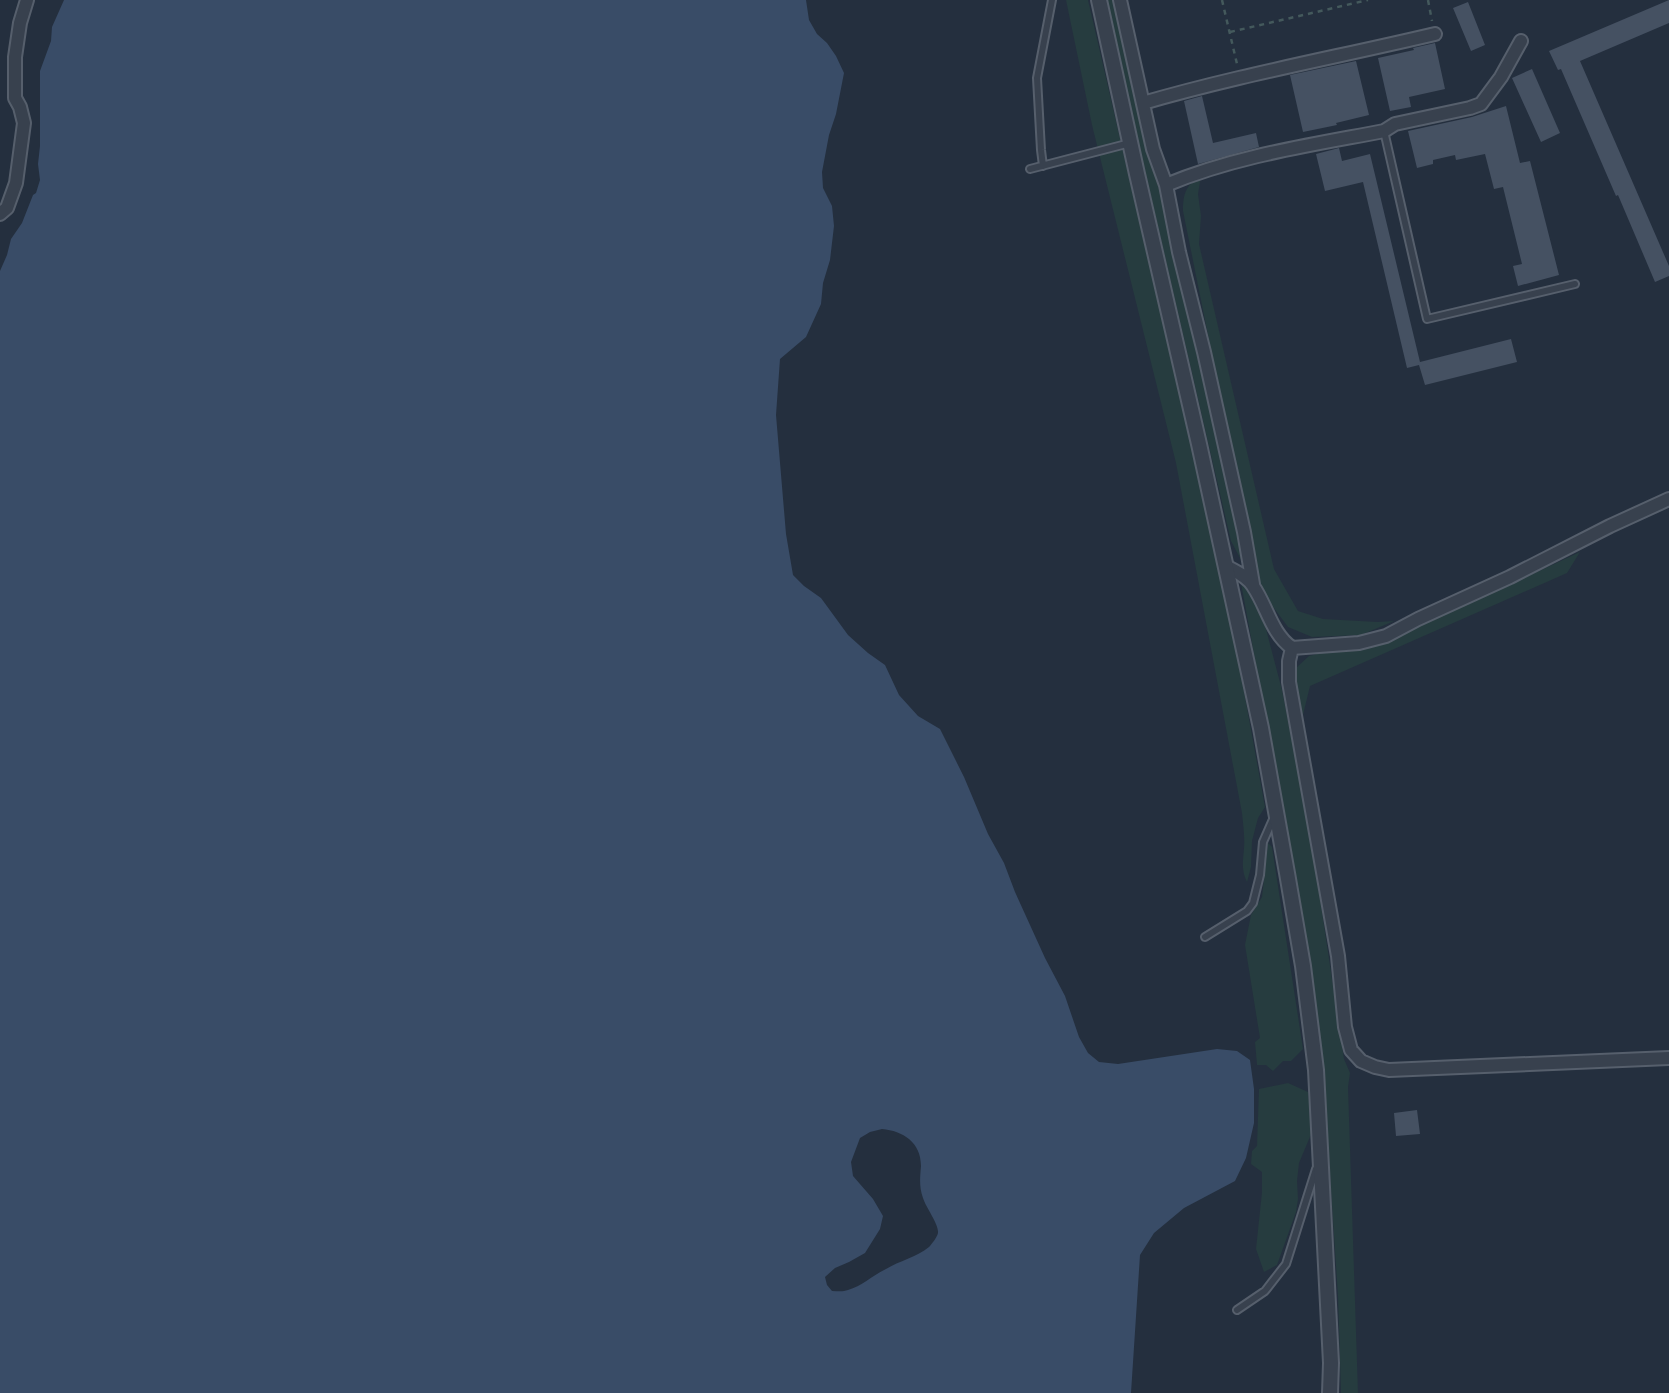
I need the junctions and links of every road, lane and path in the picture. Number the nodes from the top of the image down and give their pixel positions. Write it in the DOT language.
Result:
graph roads {
  1 [pos="27,0"];
  2 [pos="1052,0"];
  3 [pos="1099,0"];
  4 [pos="1120,0"];
  5 [pos="1222,0"];
  6 [pos="1368,0"];
  7 [pos="1428,0"];
  8 [pos="1230,32"];
  9 [pos="1435,34"];
  10 [pos="1521,41"];
  11 [pos="1241,77"];
  12 [pos="1143,103"];
  13 [pos="1384,131"];
  14 [pos="1130,144"];
  15 [pos="1043,166"];
  16 [pos="1030,169"];
  17 [pos="1166,185"];
  18 [pos="0,214"];
  19 [pos="1575,285"];
  20 [pos="1669,499"];
  21 [pos="1226,566"];
  22 [pos="1252,584"];
  23 [pos="1292,648"];
  24 [pos="1276,812"];
  25 [pos="1205,937"];
  26 [pos="1665,1061"];
  27 [pos="1321,1158"];
  28 [pos="1237,1310"];
  29 [pos="1331,1393"];
  1 -- 18 [label="street"];
  2 -- 15 [label="lane"];
  3 -- 14 [label="street"];
  4 -- 12 [label="street"];
  5 -- 8 [label="path"];
  6 -- 8 [label="path"];
  7 -- 9 [label="path"];
  8 -- 11 [label="path"];
  9 -- 11 [label="street"];
  10 -- 13 [label="street"];
  11 -- 12 [label="street"];
  12 -- 17 [label="street"];
  13 -- 17 [label="street"];
  13 -- 19 [label="lane"];
  14 -- 15 [label="lane"];
  14 -- 21 [label="street"];
  15 -- 16 [label="lane"];
  17 -- 22 [label="street"];
  20 -- 23 [label="street"];
  21 -- 22 [label="street"];
  21 -- 24 [label="street"];
  22 -- 23 [label="street"];
  23 -- 26 [label="street"];
  24 -- 25 [label="lane"];
  24 -- 27 [label="street"];
  27 -- 28 [label="lane"];
  27 -- 29 [label="street"];
}
